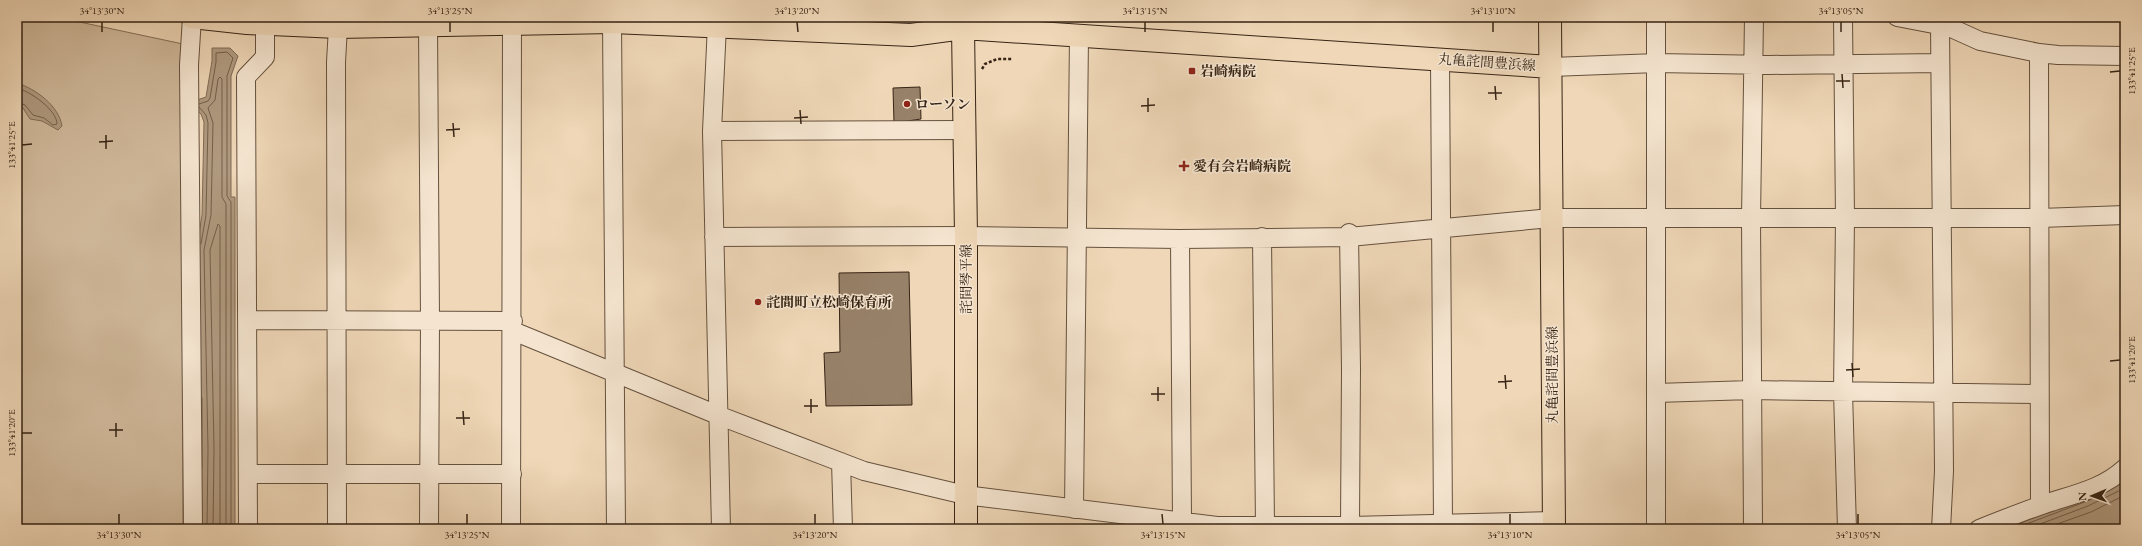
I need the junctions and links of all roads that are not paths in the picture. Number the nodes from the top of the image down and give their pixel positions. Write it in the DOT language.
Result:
graph roads {
  1 [pos="192,17"];
  2 [pos="921,17"];
  3 [pos="1550,17"];
  4 [pos="1656,17"];
  5 [pos="1754,17"];
  6 [pos="1843,17"];
  7 [pos="1897,17"];
  8 [pos="265,20"];
  9 [pos="512,21"];
  10 [pos="612,22"];
  11 [pos="428,24"];
  12 [pos="1940,25"];
  13 [pos="717,26"];
  14 [pos="338,27"];
  15 [pos="963,28"];
  16 [pos="1079,35"];
  17 [pos="2039,53"];
  18 [pos="2125,56"];
  19 [pos="1440,58"];
  20 [pos="1657,63"];
  21 [pos="1940,63"];
  22 [pos="1845,64"];
  23 [pos="1753,65"];
  24 [pos="1550,67"];
  25 [pos="963,130"];
  26 [pos="712,131"];
  27 [pos="2125,216"];
  28 [pos="1655,217"];
  29 [pos="1551,218"];
  30 [pos="1751,218"];
  31 [pos="1942,218"];
  32 [pos="2040,218"];
  33 [pos="1845,219"];
  34 [pos="1440,230"];
  35 [pos="1349,235"];
  36 [pos="966,236"];
  37 [pos="714,237"];
  38 [pos="1075,237"];
  39 [pos="1262,237"];
  40 [pos="1180,238"];
  41 [pos="247,320"];
  42 [pos="337,320"];
  43 [pos="430,320"];
  44 [pos="513,326"];
  45 [pos="615,372"];
  46 [pos="1751,390"];
  47 [pos="1843,392"];
  48 [pos="1656,393"];
  49 [pos="1944,394"];
  50 [pos="2039,394"];
  51 [pos="720,416"];
  52 [pos="841,462"];
  53 [pos="2125,468"];
  54 [pos="337,473"];
  55 [pos="430,473"];
  56 [pos="248,474"];
  57 [pos="512,474"];
  58 [pos="965,495"];
  59 [pos="2040,505"];
  60 [pos="1074,509"];
  61 [pos="1182,520"];
  62 [pos="1443,524"];
  63 [pos="1553,525"];
  64 [pos="1265,526"];
  65 [pos="1350,526"];
  66 [pos="1217,527"];
  67 [pos="193,529"];
  68 [pos="248,529"];
  69 [pos="338,529"];
  70 [pos="428,529"];
  71 [pos="511,529"];
  72 [pos="616,529"];
  73 [pos="721,529"];
  74 [pos="843,529"];
  75 [pos="966,529"];
  76 [pos="1656,529"];
  77 [pos="1753,529"];
  78 [pos="1847,529"];
  79 [pos="1941,529"];
  80 [pos="1979,529"];
  1 -- 8 [label="main road, 丸亀詫間豊浜線"];
  1 -- 67 [label="street"];
  2 -- 15 [label="main road, 丸亀詫間豊浜線"];
  3 -- 24 [label="main road"];
  4 -- 20 [label="street"];
  5 -- 23 [label="street"];
  6 -- 22 [label="street"];
  7 -- 12 [label="street"];
  8 -- 14 [label="main road, 丸亀詫間豊浜線"];
  8 -- 41 [label="street"];
  9 -- 10 [label="main road, 丸亀詫間豊浜線"];
  9 -- 11 [label="main road, 丸亀詫間豊浜線"];
  9 -- 44 [label="street"];
  10 -- 13 [label="main road, 丸亀詫間豊浜線"];
  10 -- 45 [label="street"];
  11 -- 14 [label="main road, 丸亀詫間豊浜線"];
  11 -- 43 [label="street"];
  12 -- 17 [label="street"];
  12 -- 21 [label="street"];
  13 -- 15 [label="main road, 丸亀詫間豊浜線"];
  13 -- 26 [label="street"];
  14 -- 42 [label="street"];
  15 -- 16 [label="main road, 丸亀詫間豊浜線"];
  15 -- 25 [label="main road, 詫間琴平線"];
  16 -- 19 [label="main road, 丸亀詫間豊浜線"];
  16 -- 38 [label="street"];
  17 -- 18 [label="street"];
  17 -- 32 [label="street"];
  19 -- 24 [label="main road, 丸亀詫間豊浜線"];
  19 -- 34 [label="street"];
  20 -- 23 [label="street"];
  20 -- 24 [label="street"];
  20 -- 28 [label="street"];
  21 -- 22 [label="street"];
  21 -- 31 [label="street"];
  22 -- 23 [label="street"];
  22 -- 33 [label="street"];
  23 -- 30 [label="street"];
  24 -- 29 [label="main road, 丸亀詫間豊浜線"];
  25 -- 26 [label="street"];
  25 -- 36 [label="main road, 詫間琴平線"];
  26 -- 37 [label="street"];
  27 -- 32 [label="street"];
  28 -- 29 [label="street"];
  28 -- 30 [label="street"];
  28 -- 48 [label="street"];
  29 -- 34 [label="street"];
  29 -- 63 [label="main road, 丸亀詫間豊浜線"];
  30 -- 33 [label="street"];
  30 -- 46 [label="street"];
  31 -- 32 [label="street"];
  31 -- 33 [label="street"];
  31 -- 49 [label="street"];
  32 -- 50 [label="street"];
  33 -- 47 [label="street"];
  34 -- 35 [label="street"];
  34 -- 62 [label="street"];
  35 -- 39 [label="street"];
  35 -- 65 [label="street"];
  36 -- 37 [label="street"];
  36 -- 38 [label="street"];
  36 -- 58 [label="main road, 詫間琴平線"];
  37 -- 51 [label="street"];
  38 -- 40 [label="street"];
  38 -- 60 [label="street"];
  39 -- 40 [label="street"];
  39 -- 64 [label="street"];
  40 -- 61 [label="street"];
  41 -- 42 [label="street"];
  41 -- 56 [label="street"];
  42 -- 43 [label="street"];
  42 -- 54 [label="street"];
  43 -- 44 [label="street"];
  43 -- 55 [label="street"];
  44 -- 45 [label="street"];
  44 -- 57 [label="street"];
  45 -- 51 [label="street"];
  45 -- 72 [label="street"];
  46 -- 47 [label="street"];
  46 -- 48 [label="street"];
  46 -- 77 [label="street"];
  47 -- 49 [label="street"];
  47 -- 78 [label="street"];
  48 -- 76 [label="street"];
  49 -- 50 [label="street"];
  49 -- 79 [label="street"];
  50 -- 59 [label="street"];
  51 -- 52 [label="street"];
  51 -- 73 [label="street"];
  52 -- 58 [label="street"];
  52 -- 74 [label="street"];
  53 -- 59 [label="street"];
  54 -- 55 [label="street"];
  54 -- 56 [label="street"];
  54 -- 69 [label="street"];
  55 -- 57 [label="street"];
  55 -- 70 [label="street"];
  56 -- 68 [label="street"];
  57 -- 71 [label="street"];
  58 -- 60 [label="street"];
  58 -- 75 [label="main road, 詫間琴平線"];
  59 -- 80 [label="street"];
  60 -- 61 [label="street"];
  61 -- 66 [label="street"];
  62 -- 63 [label="street"];
  62 -- 65 [label="street"];
  64 -- 65 [label="street"];
  64 -- 66 [label="street"];
}
